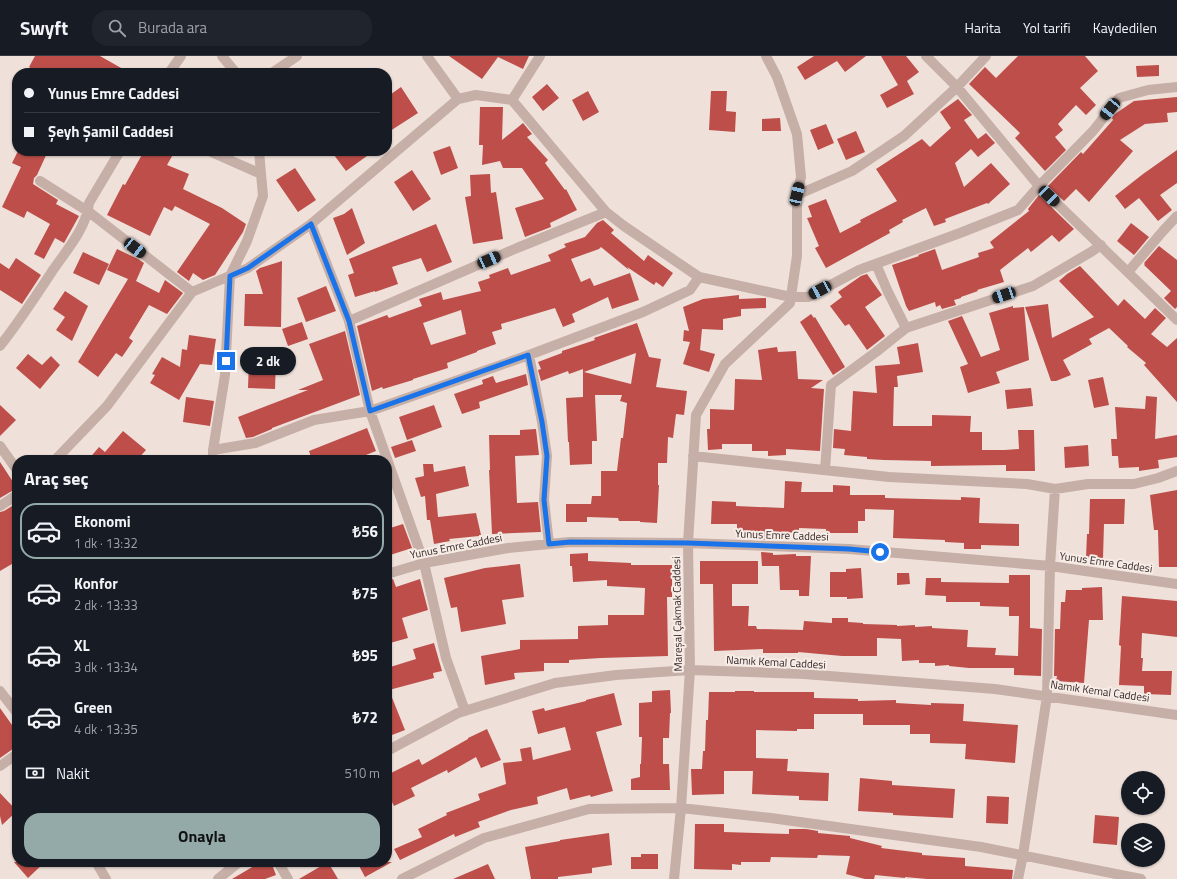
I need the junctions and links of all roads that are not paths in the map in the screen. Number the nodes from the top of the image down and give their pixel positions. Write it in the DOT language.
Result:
graph roads {
  1 [pos="181,56"];
  2 [pos="222,56"];
  3 [pos="296,56"];
  4 [pos="427,56"];
  5 [pos="540,56"];
  6 [pos="766,56"];
  7 [pos="926,56"];
  8 [pos="986,56"];
  9 [pos="173,68"];
  10 [pos="232,68"];
  11 [pos="279,68"];
  12 [pos="957,87"];
  13 [pos="1177,87"];
  14 [pos="458,98"];
  15 [pos="512,100"];
  16 [pos="392,155"];
  17 [pos="117,156"];
  18 [pos="220,156"];
  19 [pos="259,156"];
  20 [pos="390,156"];
  21 [pos="261,174"];
  22 [pos="40,181"];
  23 [pos="1039,186"];
  24 [pos="797,194"];
  25 [pos="88,212"];
  26 [pos="606,212"];
  27 [pos="1177,216"];
  28 [pos="311,224"];
  29 [pos="1101,246"];
  30 [pos="876,264"];
  31 [pos="1128,272"];
  32 [pos="230,276"];
  33 [pos="699,277"];
  34 [pos="192,292"];
  35 [pos="791,297"];
  36 [pos="1177,320"];
  37 [pos="349,321"];
  38 [pos="906,328"];
  39 [pos="0,346"];
  40 [pos="528,355"];
  41 [pos="370,411"];
  42 [pos="0,446"];
  43 [pos="60,455"];
  44 [pos="213,455"];
  45 [pos="386,455"];
  46 [pos="693,456"];
  47 [pos="12,463"];
  48 [pos="825,470"];
  49 [pos="1177,471"];
  50 [pos="392,473"];
  51 [pos="1055,489"];
  52 [pos="12,498"];
  53 [pos="0,506"];
  54 [pos="688,543"];
  55 [pos="549,544"];
  56 [pos="424,564"];
  57 [pos="1050,566"];
  58 [pos="392,573"];
  59 [pos="1177,584"];
  60 [pos="690,670"];
  61 [pos="0,691"];
  62 [pos="1047,696"];
  63 [pos="12,707"];
  64 [pos="465,711"];
  65 [pos="1177,715"];
  66 [pos="392,748"];
  67 [pos="12,758"];
  68 [pos="0,766"];
  69 [pos="681,808"];
  70 [pos="1023,855"];
  71 [pos="99,867"];
  72 [pos="232,867"];
  73 [pos="281,867"];
  74 [pos="106,879"];
  75 [pos="218,879"];
  76 [pos="288,879"];
  77 [pos="402,879"];
  78 [pos="674,879"];
  79 [pos="1018,879"];
  80 [pos="1141,879"];
  1 -- 9 [label="street"];
  2 -- 10 [label="street"];
  3 -- 11 [label="street"];
  4 -- 14 [label="street"];
  5 -- 15 [label="street"];
  6 -- 24 [label="street, Mareşal Çakmak Caddesi"];
  7 -- 12 [label="street"];
  8 -- 12 [label="street"];
  12 -- 23 [label="street"];
  12 -- 24 [label="street"];
  13 -- 23 [label="street"];
  14 -- 15 [label="street"];
  14 -- 16 [label="street"];
  15 -- 26 [label="street"];
  17 -- 25 [label="street"];
  18 -- 21 [label="street"];
  19 -- 21 [label="street"];
  20 -- 28 [label="street"];
  21 -- 32 [label="street"];
  22 -- 25 [label="street"];
  23 -- 29 [label="street"];
  23 -- 30 [label="street"];
  24 -- 35 [label="street, Mareşal Çakmak Caddesi"];
  25 -- 34 [label="street"];
  25 -- 39 [label="street"];
  26 -- 33 [label="street"];
  26 -- 37 [label="street"];
  27 -- 31 [label="street"];
  28 -- 32 [label="street"];
  28 -- 37 [label="street"];
  29 -- 31 [label="street"];
  29 -- 38 [label="street"];
  30 -- 35 [label="street"];
  30 -- 38 [label="street"];
  31 -- 36 [label="street"];
  32 -- 34 [label="street"];
  32 -- 44 [label="street"];
  33 -- 35 [label="street"];
  33 -- 40 [label="street"];
  34 -- 43 [label="street"];
  35 -- 46 [label="street, Mareşal Çakmak Caddesi"];
  37 -- 41 [label="street"];
  38 -- 48 [label="street"];
  40 -- 41 [label="street"];
  40 -- 55 [label="street"];
  41 -- 44 [label="street"];
  41 -- 45 [label="street"];
  42 -- 47 [label="street"];
  46 -- 48 [label="street"];
  46 -- 54 [label="street, Mareşal Çakmak Caddesi"];
  48 -- 51 [label="street"];
  49 -- 51 [label="street"];
  50 -- 56 [label="street"];
  51 -- 57 [label="street"];
  52 -- 53 [label="street"];
  54 -- 55 [label="street, Yunus Emre Caddesi"];
  54 -- 57 [label="street, Yunus Emre Caddesi"];
  54 -- 60 [label="street, Mareşal Çakmak Caddesi"];
  55 -- 56 [label="street, Yunus Emre Caddesi"];
  56 -- 58 [label="street, Yunus Emre Caddesi"];
  56 -- 64 [label="street"];
  57 -- 59 [label="street, Yunus Emre Caddesi"];
  57 -- 62 [label="street"];
  60 -- 62 [label="street, Namık Kemal Caddesi"];
  60 -- 64 [label="street, Namık Kemal Caddesi"];
  60 -- 69 [label="street, Mareşal Çakmak Caddesi"];
  61 -- 63 [label="street"];
  62 -- 65 [label="street, Namık Kemal Caddesi"];
  62 -- 70 [label="street"];
  64 -- 66 [label="street, Namık Kemal Caddesi"];
  67 -- 68 [label="street"];
  69 -- 70 [label="street"];
  69 -- 77 [label="street"];
  69 -- 78 [label="street, Mareşal Çakmak Caddesi"];
  70 -- 79 [label="street"];
  70 -- 80 [label="street"];
  71 -- 74 [label="street"];
  72 -- 75 [label="street"];
  73 -- 76 [label="street"];
}
